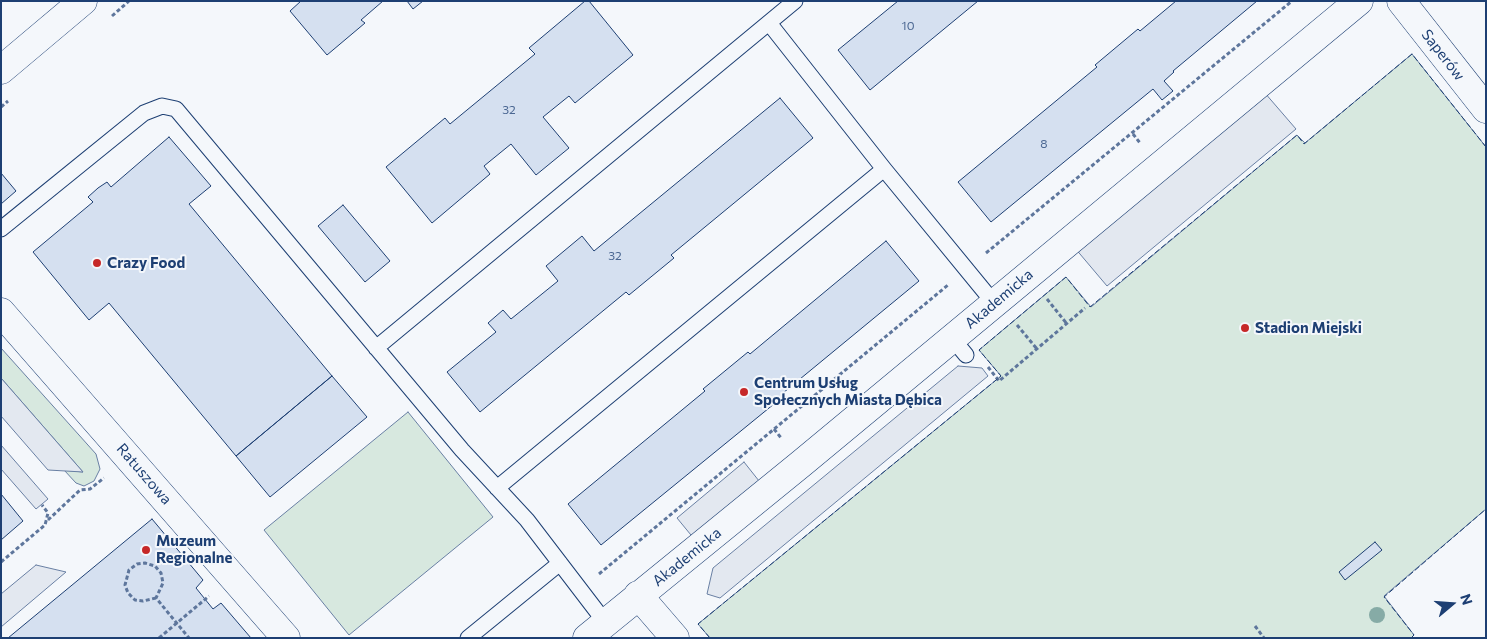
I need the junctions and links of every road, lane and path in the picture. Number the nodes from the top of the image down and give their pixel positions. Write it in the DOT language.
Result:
graph roads {
  1 [pos="83,1"];
  2 [pos="795,1"];
  3 [pos="1292,1"];
  4 [pos="1359,1"];
  5 [pos="1400,1"];
  6 [pos="769,23"];
  7 [pos="1,70"];
  8 [pos="1486,109"];
  9 [pos="884,169"];
  10 [pos="1,229"];
  11 [pos="967,269"];
  12 [pos="1047,299"];
  13 [pos="994,303"];
  14 [pos="1085,308"];
  15 [pos="1,312"];
  16 [pos="1067,324"];
  17 [pos="1017,325"];
  18 [pos="959,347"];
  19 [pos="376,348"];
  20 [pos="1037,349"];
  21 [pos="498,488"];
  22 [pos="42,504"];
  23 [pos="64,504"];
  24 [pos="48,520"];
  25 [pos="1,562"];
  26 [pos="560,563"];
  27 [pos="575,584"];
  28 [pos="211,594"];
  29 [pos="638,595"];
  30 [pos="156,598"];
  31 [pos="176,623"];
  32 [pos="1255,626"];
  33 [pos="596,630"];
  34 [pos="158,638"];
  35 [pos="189,638"];
  36 [pos="286,638"];
  37 [pos="468,638"];
  38 [pos="675,638"];
  39 [pos="1264,638"];
  1 -- 7 [label="street"];
  2 -- 6 [label="lane"];
  3 -- 11 [label="path"];
  4 -- 13 [label="street, Akademicka"];
  5 -- 8 [label="street, Saperów"];
  6 -- 9 [label="lane"];
  6 -- 19 [label="lane"];
  9 -- 11 [label="lane"];
  9 -- 21 [label="lane"];
  10 -- 19 [label="lane"];
  11 -- 13 [label="lane"];
  11 -- 27 [label="path"];
  12 -- 16 [label="path"];
  13 -- 18 [label="street, Akademicka"];
  14 -- 16 [label="path"];
  15 -- 36 [label="street, Ratuszowa"];
  16 -- 20 [label="path"];
  17 -- 20 [label="path"];
  18 -- 20 [label="path"];
  18 -- 29 [label="street, Akademicka"];
  19 -- 21 [label="lane"];
  21 -- 26 [label="lane"];
  22 -- 24 [label="path"];
  23 -- 24 [label="path"];
  24 -- 25 [label="path"];
  26 -- 27 [label="lane"];
  26 -- 37 [label="lane"];
  27 -- 33 [label="lane"];
  28 -- 31 [label="path"];
  29 -- 33 [label="street, Akademicka"];
  29 -- 38 [label="street, Akademicka"];
  30 -- 30 [label="path"];
  30 -- 31 [label="path"];
  31 -- 34 [label="path"];
  31 -- 35 [label="path"];
  32 -- 39 [label="path"];
}
